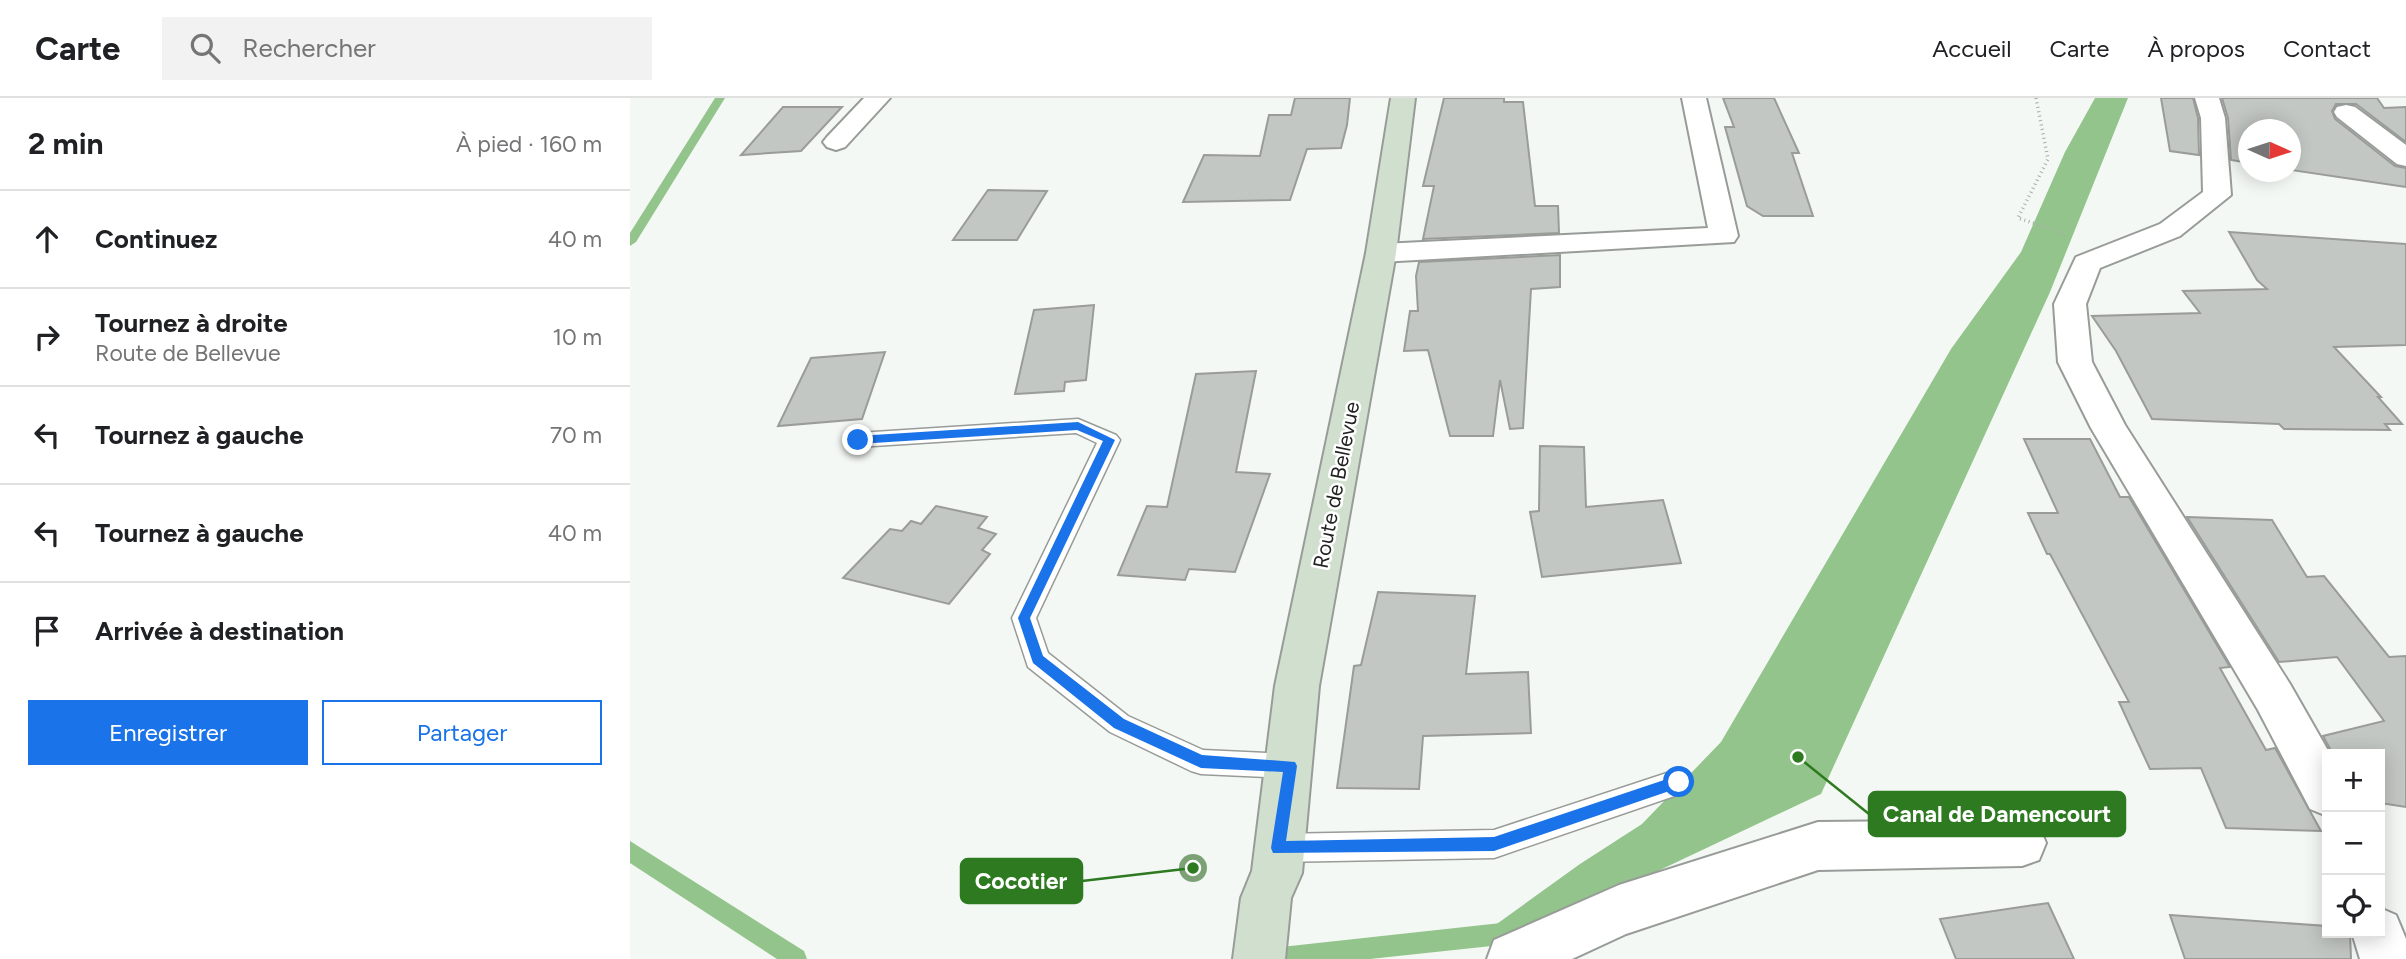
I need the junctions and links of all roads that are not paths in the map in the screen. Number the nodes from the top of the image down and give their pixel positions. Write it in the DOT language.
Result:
graph roads {
  1 [pos="878,98"];
  2 [pos="1403,98"];
  3 [pos="1694,98"];
  4 [pos="2207,98"];
  5 [pos="2346,112"];
  6 [pos="836,142"];
  7 [pos="2406,158"];
  8 [pos="1381,253"];
  9 [pos="858,440"];
  10 [pos="1291,766"];
  11 [pos="1679,782"];
  12 [pos="2322,785"];
  13 [pos="2022,843"];
  14 [pos="1276,878"];
  15 [pos="2380,938"];
  16 [pos="1259,959"];
  17 [pos="1284,959"];
  18 [pos="1513,959"];
  19 [pos="2386,959"];
  1 -- 6 [label="street"];
  2 -- 8 [label="main road, Route de Bellevue"];
  3 -- 8 [label="street"];
  4 -- 12 [label="street"];
  5 -- 7 [label="street"];
  8 -- 10 [label="main road, Route de Bellevue"];
  9 -- 10 [label="lane"];
  10 -- 14 [label="main road, Route de Bellevue"];
  11 -- 14 [label="lane"];
  13 -- 18 [label="street"];
  14 -- 16 [label="main road, Route de Bellevue"];
  14 -- 17 [label="main road, Route de Bellevue"];
  15 -- 19 [label="street"];
}
